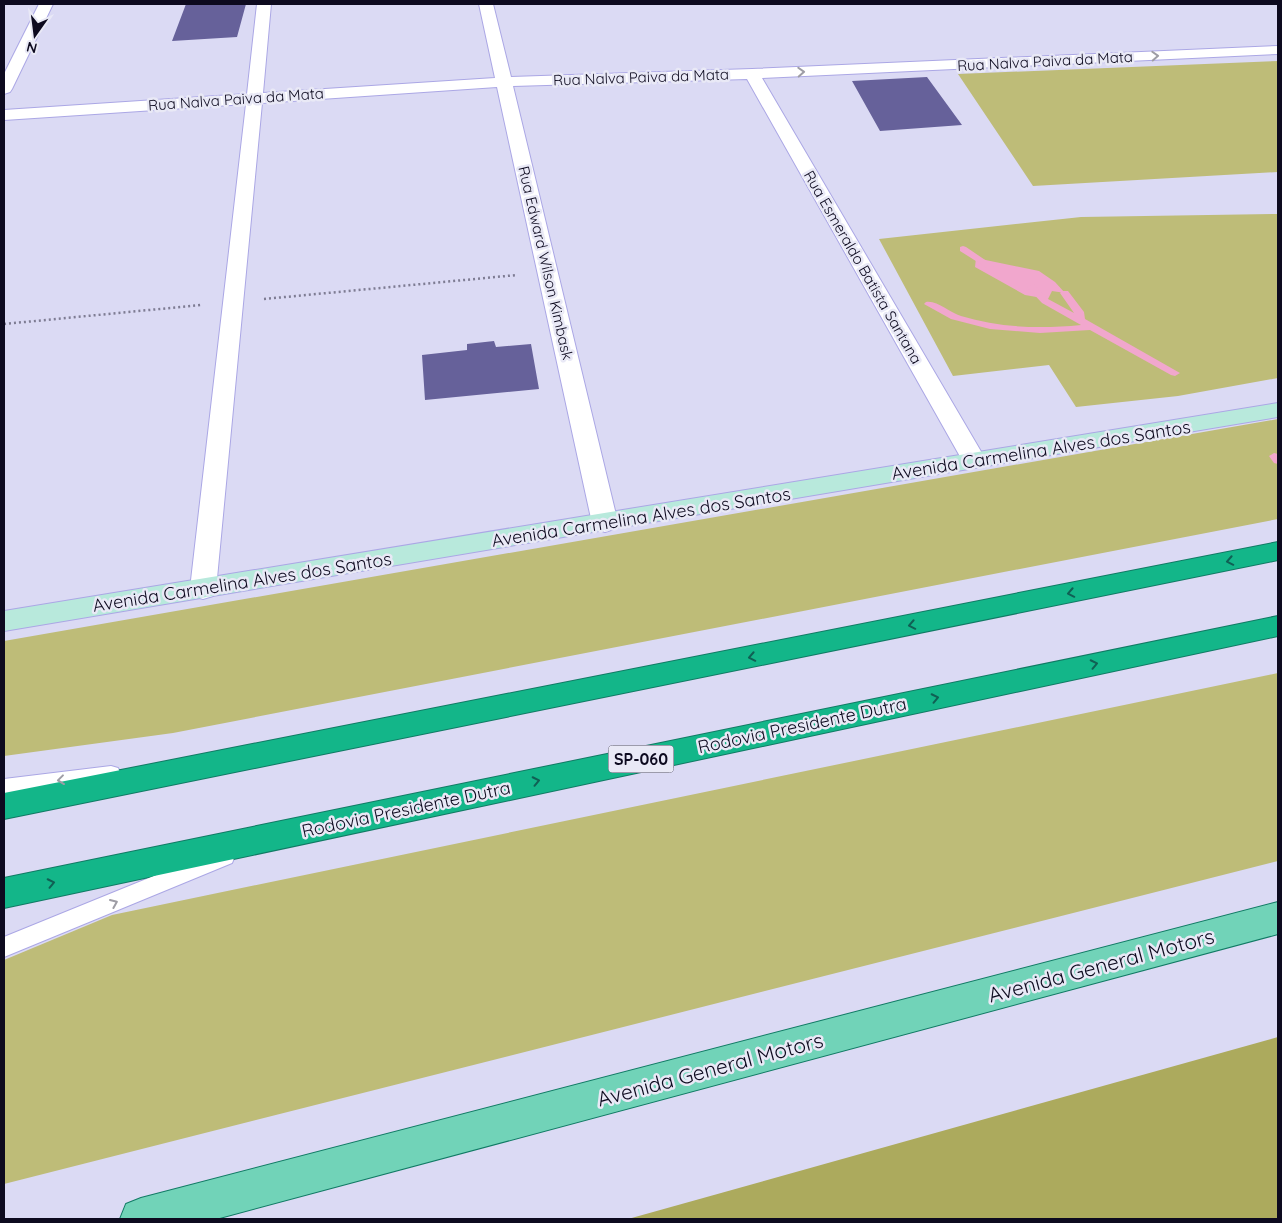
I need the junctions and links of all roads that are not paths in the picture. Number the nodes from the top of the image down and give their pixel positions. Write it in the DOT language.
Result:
graph roads {
  1 [pos="46,4"];
  2 [pos="264,4"];
  3 [pos="486,4"];
  4 [pos="1278,50"];
  5 [pos="752,74"];
  6 [pos="504,82"];
  7 [pos="4,88"];
  8 [pos="254,98"];
  9 [pos="4,115"];
  10 [pos="1278,410"];
  11 [pos="974,460"];
  12 [pos="605,523"];
  13 [pos="1278,551"];
  14 [pos="203,589"];
  15 [pos="4,621"];
  16 [pos="1278,626"];
  17 [pos="266,754"];
  18 [pos="4,787"];
  19 [pos="4,806"];
  20 [pos="271,837"];
  21 [pos="4,893"];
  22 [pos="1278,918"];
  23 [pos="4,947"];
  24 [pos="142,1219"];
  1 -- 7 [label="street"];
  2 -- 8 [label="street"];
  3 -- 6 [label="street, Rua Edward Wilson Kimbask"];
  5 -- 4 [label="street, Rua Nalva Paiva da Mata, one-way"];
  5 -- 6 [label="street, Rua Nalva Paiva da Mata"];
  5 -- 11 [label="street, Rua Esmeraldo Batista Santana"];
  6 -- 8 [label="street, Rua Nalva Paiva da Mata"];
  6 -- 12 [label="street, Rua Edward Wilson Kimbask"];
  8 -- 9 [label="street, Rua Nalva Paiva da Mata"];
  8 -- 14 [label="street"];
  10 -- 11 [label="street, Avenida Carmelina Alves dos Santos"];
  11 -- 12 [label="street, Avenida Carmelina Alves dos Santos"];
  12 -- 14 [label="street, Avenida Carmelina Alves dos Santos"];
  13 -- 17 [label="highway, one-way"];
  14 -- 15 [label="street, Avenida Carmelina Alves dos Santos"];
  20 -- 16 [label="highway, Rodovia Presidente Dutra / SP-060, one-way"];
  17 -- 18 [label="lane, one-way"];
  17 -- 19 [label="highway"];
  21 -- 20 [label="highway, Rodovia Presidente Dutra / SP-060, one-way"];
  23 -- 20 [label="lane, one-way"];
  22 -- 24 [label="main road, Avenida General Motors"];
}
